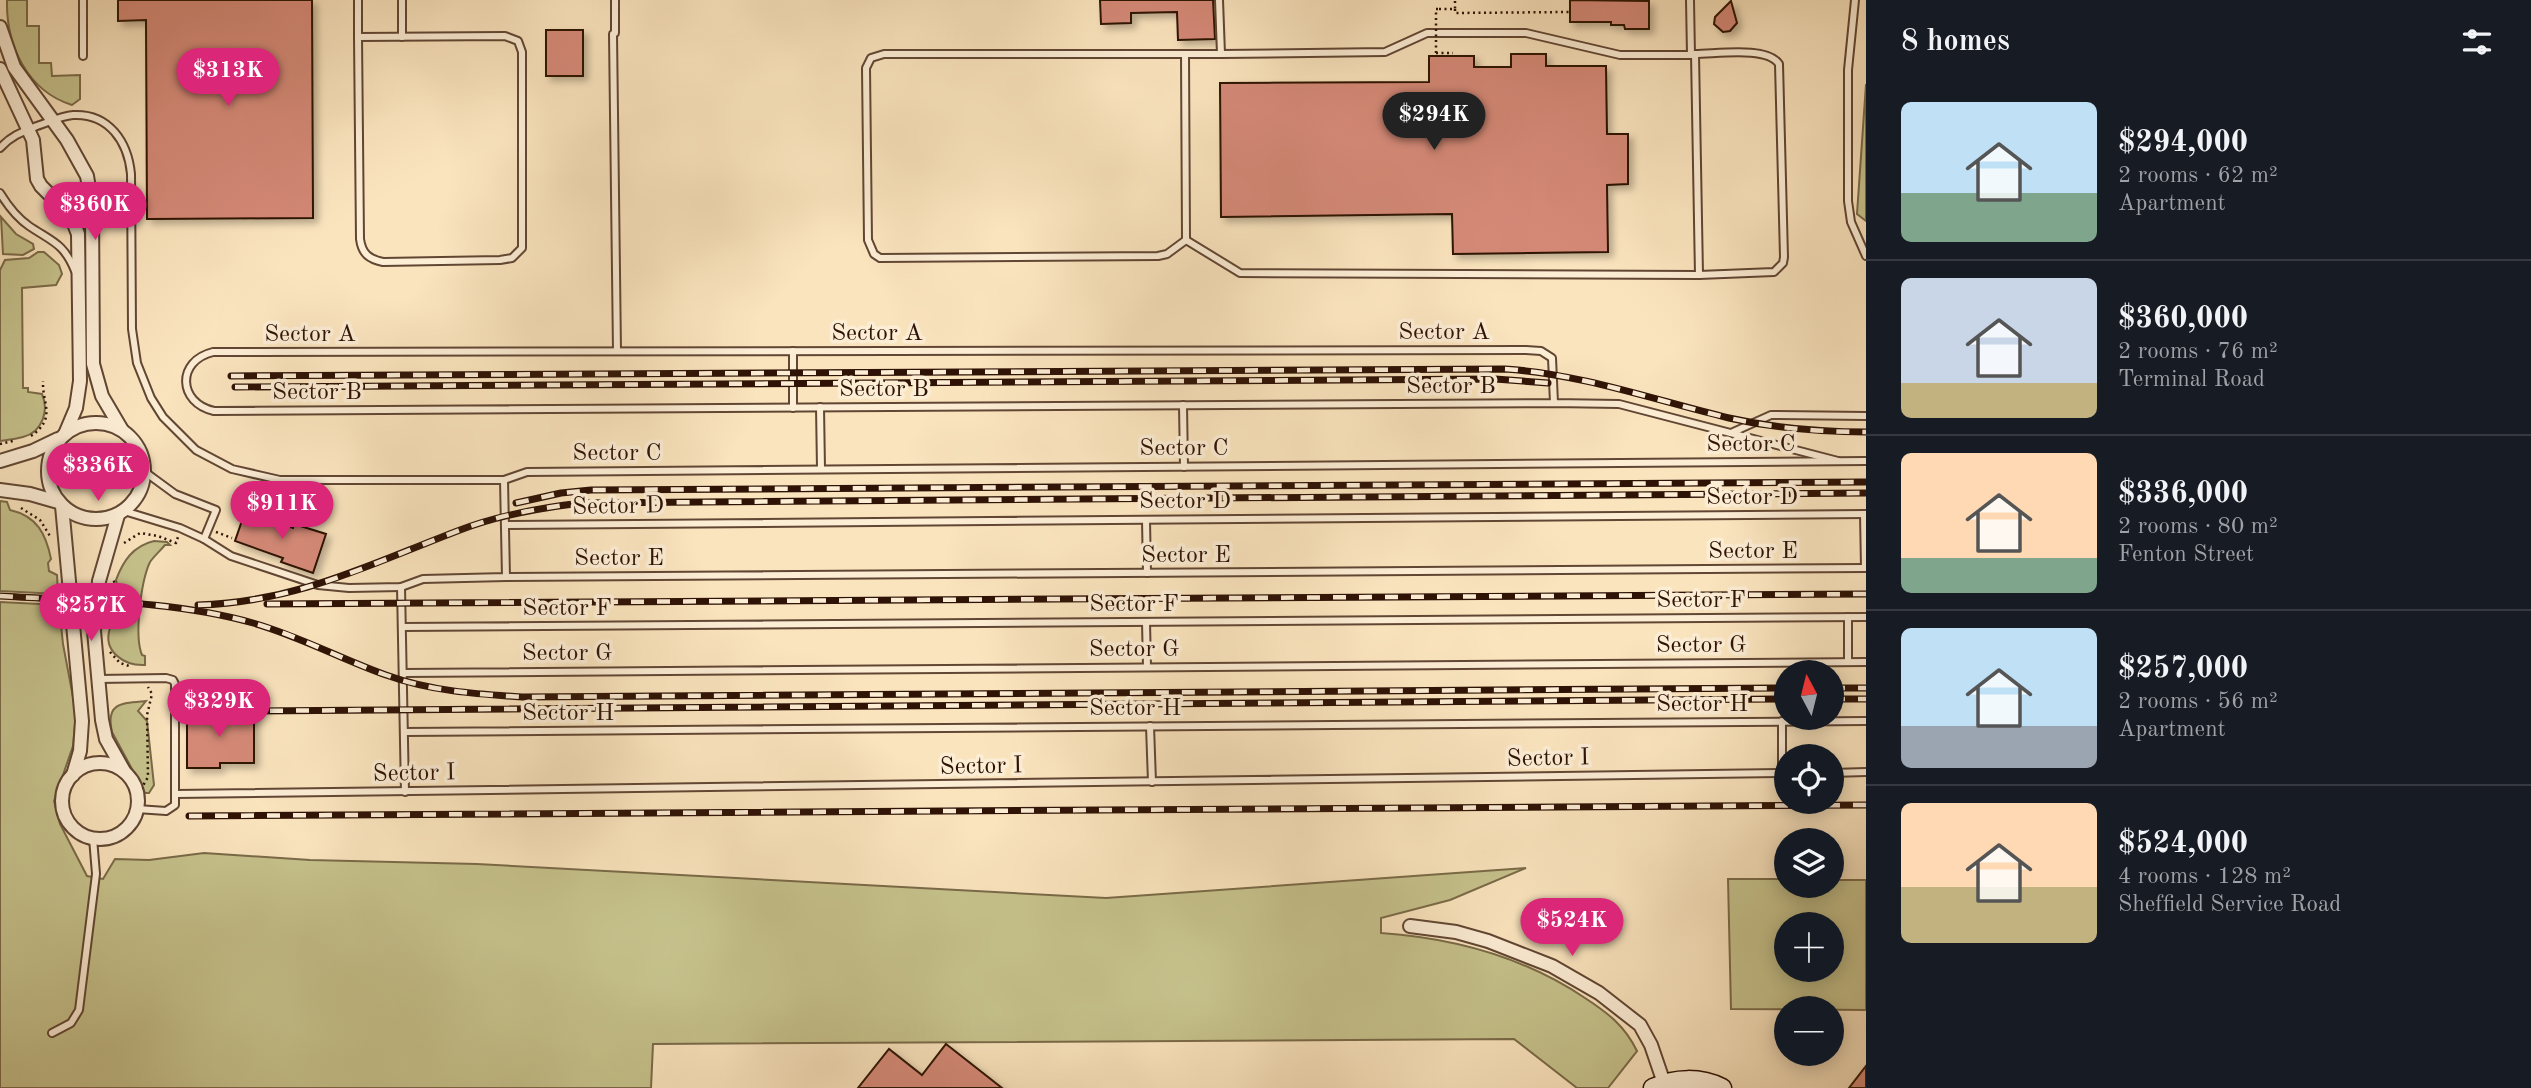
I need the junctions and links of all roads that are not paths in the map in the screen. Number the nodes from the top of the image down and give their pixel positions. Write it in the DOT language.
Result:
graph roads {
  1 [pos="83,0"];
  2 [pos="358,0"];
  3 [pos="402,0"];
  4 [pos="615,0"];
  5 [pos="1219,0"];
  6 [pos="1690,0"];
  7 [pos="1855,0"];
  8 [pos="0,27"];
  9 [pos="358,37"];
  10 [pos="402,37"];
  11 [pos="1185,54"];
  12 [pos="1221,54"];
  13 [pos="1693,55"];
  14 [pos="83,56"];
  15 [pos="0,69"];
  16 [pos="52,120"];
  17 [pos="28,130"];
  18 [pos="0,148"];
  19 [pos="0,193"];
  20 [pos="1186,240"];
  21 [pos="1866,256"];
  22 [pos="1699,275"];
  23 [pos="79,289"];
  24 [pos="617,351"];
  25 [pos="793,351"];
  26 [pos="1554,403"];
  27 [pos="1183,405"];
  28 [pos="820,407"];
  29 [pos="793,408"];
  30 [pos="214,411"];
  31 [pos="1866,416"];
  32 [pos="122,430"];
  33 [pos="1731,433"];
  34 [pos="63,436"];
  35 [pos="0,461"];
  36 [pos="1838,461"];
  37 [pos="1866,461"];
  38 [pos="1184,467"];
  39 [pos="821,469"];
  40 [pos="145,472"];
  41 [pos="504,480"];
  42 [pos="0,490"];
  43 [pos="60,504"];
  44 [pos="121,513"];
  45 [pos="1865,514"];
  46 [pos="1146,520"];
  47 [pos="505,525"];
  48 [pos="204,539"];
  49 [pos="1866,568"];
  50 [pos="1147,573"];
  51 [pos="506,577"];
  52 [pos="401,587"];
  53 [pos="1849,617"];
  54 [pos="1866,617"];
  55 [pos="1146,622"];
  56 [pos="401,627"];
  57 [pos="1848,662"];
  58 [pos="1866,662"];
  59 [pos="1147,667"];
  60 [pos="402,673"];
  61 [pos="98,679"];
  62 [pos="1774,721"];
  63 [pos="1844,721"];
  64 [pos="1866,721"];
  65 [pos="1150,726"];
  66 [pos="404,732"];
  67 [pos="124,771"];
  68 [pos="1866,772"];
  69 [pos="1844,773"];
  70 [pos="1774,774"];
  71 [pos="73,775"];
  72 [pos="1152,782"];
  73 [pos="405,792"];
  74 [pos="176,794"];
  75 [pos="137,809"];
  76 [pos="93,838"];
  77 [pos="1410,926"];
  78 [pos="52,1032"];
  79 [pos="1659,1086"];
  80 [pos="1723,1088"];
  1 -- 14 [label="lane"];
  2 -- 9 [label="lane"];
  3 -- 10 [label="lane"];
  4 -- 24 [label="lane"];
  5 -- 12 [label="lane"];
  6 -- 13 [label="lane"];
  7 -- 21 [label="lane"];
  8 -- 16 [label="street"];
  9 -- 10 [label="lane"];
  9 -- 10 [label="lane"];
  11 -- 12 [label="lane"];
  11 -- 20 [label="lane"];
  11 -- 20 [label="lane"];
  12 -- 13 [label="lane"];
  13 -- 22 [label="lane"];
  13 -- 22 [label="lane"];
  15 -- 17 [label="street"];
  16 -- 17 [label="lane, Sector C"];
  16 -- 32 [label="street"];
  16 -- 41 [label="lane, Sector C"];
  17 -- 18 [label="lane, Sector C"];
  17 -- 23 [label="street"];
  19 -- 23 [label="lane"];
  20 -- 22 [label="lane"];
  23 -- 34 [label="street"];
  24 -- 25 [label="lane, Sector A"];
  24 -- 30 [label="lane, Sector A"];
  25 -- 26 [label="lane, Sector A"];
  25 -- 29 [label="lane"];
  26 -- 27 [label="lane, Sector B"];
  26 -- 33 [label="lane, Sector B"];
  27 -- 28 [label="lane, Sector B"];
  27 -- 38 [label="lane"];
  28 -- 29 [label="lane, Sector B"];
  28 -- 39 [label="lane"];
  29 -- 30 [label="lane, Sector B"];
  31 -- 33 [label="lane"];
  32 -- 34 [label="street"];
  32 -- 40 [label="street"];
  33 -- 36 [label="lane, Sector B"];
  34 -- 35 [label="street"];
  34 -- 43 [label="street"];
  36 -- 37 [label="lane, Sector C"];
  36 -- 38 [label="lane, Sector C"];
  38 -- 39 [label="lane, Sector C"];
  39 -- 41 [label="lane, Sector C"];
  40 -- 44 [label="street"];
  40 -- 48 [label="lane"];
  41 -- 47 [label="lane"];
  42 -- 43 [label="street"];
  43 -- 44 [label="street"];
  43 -- 71 [label="street"];
  44 -- 48 [label="lane, Sector E"];
  44 -- 61 [label="street"];
  45 -- 46 [label="lane, Sector D"];
  45 -- 49 [label="lane"];
  46 -- 47 [label="lane, Sector D"];
  46 -- 50 [label="lane"];
  47 -- 51 [label="lane"];
  48 -- 52 [label="lane, Sector E"];
  49 -- 50 [label="lane, Sector E"];
  50 -- 51 [label="lane, Sector E"];
  51 -- 52 [label="lane, Sector E"];
  52 -- 56 [label="lane"];
  53 -- 54 [label="lane, Sector F"];
  53 -- 55 [label="lane, Sector F"];
  53 -- 57 [label="lane"];
  55 -- 56 [label="lane, Sector F"];
  55 -- 59 [label="lane"];
  56 -- 60 [label="lane"];
  57 -- 58 [label="lane, Sector G"];
  57 -- 59 [label="lane, Sector G"];
  59 -- 60 [label="lane, Sector G"];
  60 -- 66 [label="lane"];
  61 -- 67 [label="street"];
  61 -- 74 [label="lane"];
  62 -- 65 [label="lane, Sector H"];
  63 -- 64 [label="lane, Sector H"];
  65 -- 66 [label="lane, Sector H"];
  65 -- 72 [label="lane"];
  66 -- 73 [label="lane"];
  67 -- 71 [label="street"];
  67 -- 75 [label="street"];
  68 -- 69 [label="lane"];
  70 -- 72 [label="lane, Sector I"];
  71 -- 76 [label="street"];
  72 -- 73 [label="lane, Sector I"];
  73 -- 74 [label="lane, Sector I"];
  74 -- 75 [label="lane"];
  75 -- 76 [label="street"];
  76 -- 78 [label="lane"];
  77 -- 79 [label="street"];
  79 -- 80 [label="street"];
}
